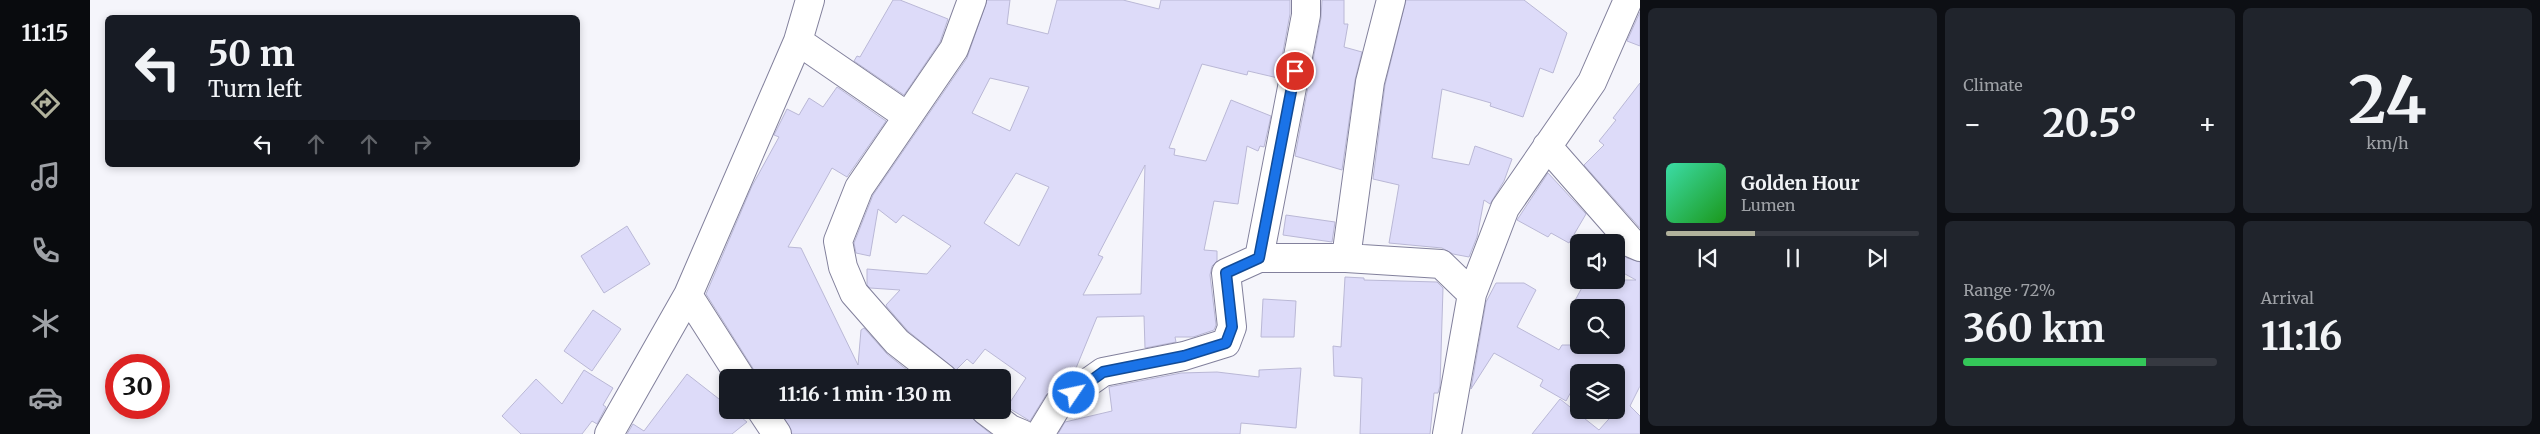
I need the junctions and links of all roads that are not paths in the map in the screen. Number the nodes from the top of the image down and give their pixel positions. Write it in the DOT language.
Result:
graph roads {
  1 [pos="810,0"];
  2 [pos="972,0"];
  3 [pos="1306,0"];
  4 [pos="1391,0"];
  5 [pos="1628,0"];
  6 [pos="798,41"];
  7 [pos="906,116"];
  8 [pos="1547,146"];
  9 [pos="1640,247"];
  10 [pos="1259,258"];
  11 [pos="1346,258"];
  12 [pos="688,294"];
  13 [pos="1472,294"];
  14 [pos="735,369"];
  15 [pos="932,369"];
  16 [pos="767,419"];
  17 [pos="997,419"];
  18 [pos="609,434"];
  19 [pos="777,434"];
  20 [pos="1022,434"];
  21 [pos="1040,434"];
  22 [pos="1447,434"];
  1 -- 6 [label="street"];
  2 -- 7 [label="street"];
  3 -- 10 [label="street"];
  4 -- 11 [label="street"];
  5 -- 8 [label="street"];
  6 -- 7 [label="street"];
  6 -- 12 [label="street"];
  7 -- 15 [label="street"];
  8 -- 9 [label="street"];
  8 -- 13 [label="street"];
  10 -- 11 [label="street"];
  10 -- 21 [label="street"];
  11 -- 13 [label="street"];
  12 -- 14 [label="street"];
  12 -- 18 [label="street"];
  13 -- 22 [label="street"];
  16 -- 19 [label="street"];
  17 -- 20 [label="street"];
}
